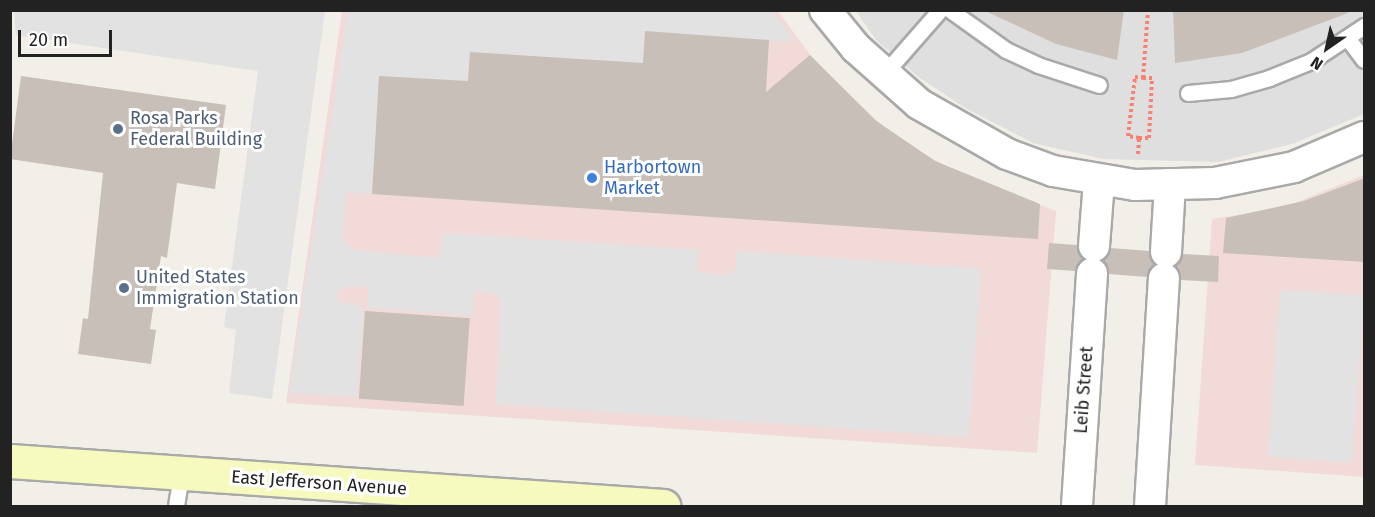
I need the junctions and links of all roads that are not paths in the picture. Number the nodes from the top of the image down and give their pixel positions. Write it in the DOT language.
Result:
graph roads {
  1 [pos="825,10"];
  2 [pos="940,10"];
  3 [pos="950,10"];
  4 [pos="1365,26"];
  5 [pos="1348,39"];
  6 [pos="1365,60"];
  7 [pos="883,75"];
  8 [pos="1099,85"];
  9 [pos="1188,93"];
  10 [pos="1365,137"];
  11 [pos="1099,181"];
  12 [pos="1170,184"];
  13 [pos="10,461"];
  14 [pos="181,474"];
  15 [pos="579,504"];
  16 [pos="176,507"];
  17 [pos="663,507"];
  18 [pos="1077,507"];
  19 [pos="1150,507"];
  1 -- 7 [label="street"];
  2 -- 7 [label="lane"];
  3 -- 8 [label="lane"];
  4 -- 5 [label="lane"];
  5 -- 6 [label="lane"];
  5 -- 9 [label="lane"];
  7 -- 11 [label="street"];
  10 -- 12 [label="street"];
  11 -- 12 [label="street"];
  11 -- 18 [label="street, Leib Street"];
  12 -- 19 [label="street"];
  13 -- 14 [label="main road, East Jefferson Avenue"];
  14 -- 15 [label="main road, East Jefferson Avenue"];
  14 -- 16 [label="lane"];
  15 -- 17 [label="main road, East Jefferson Avenue"];
}
